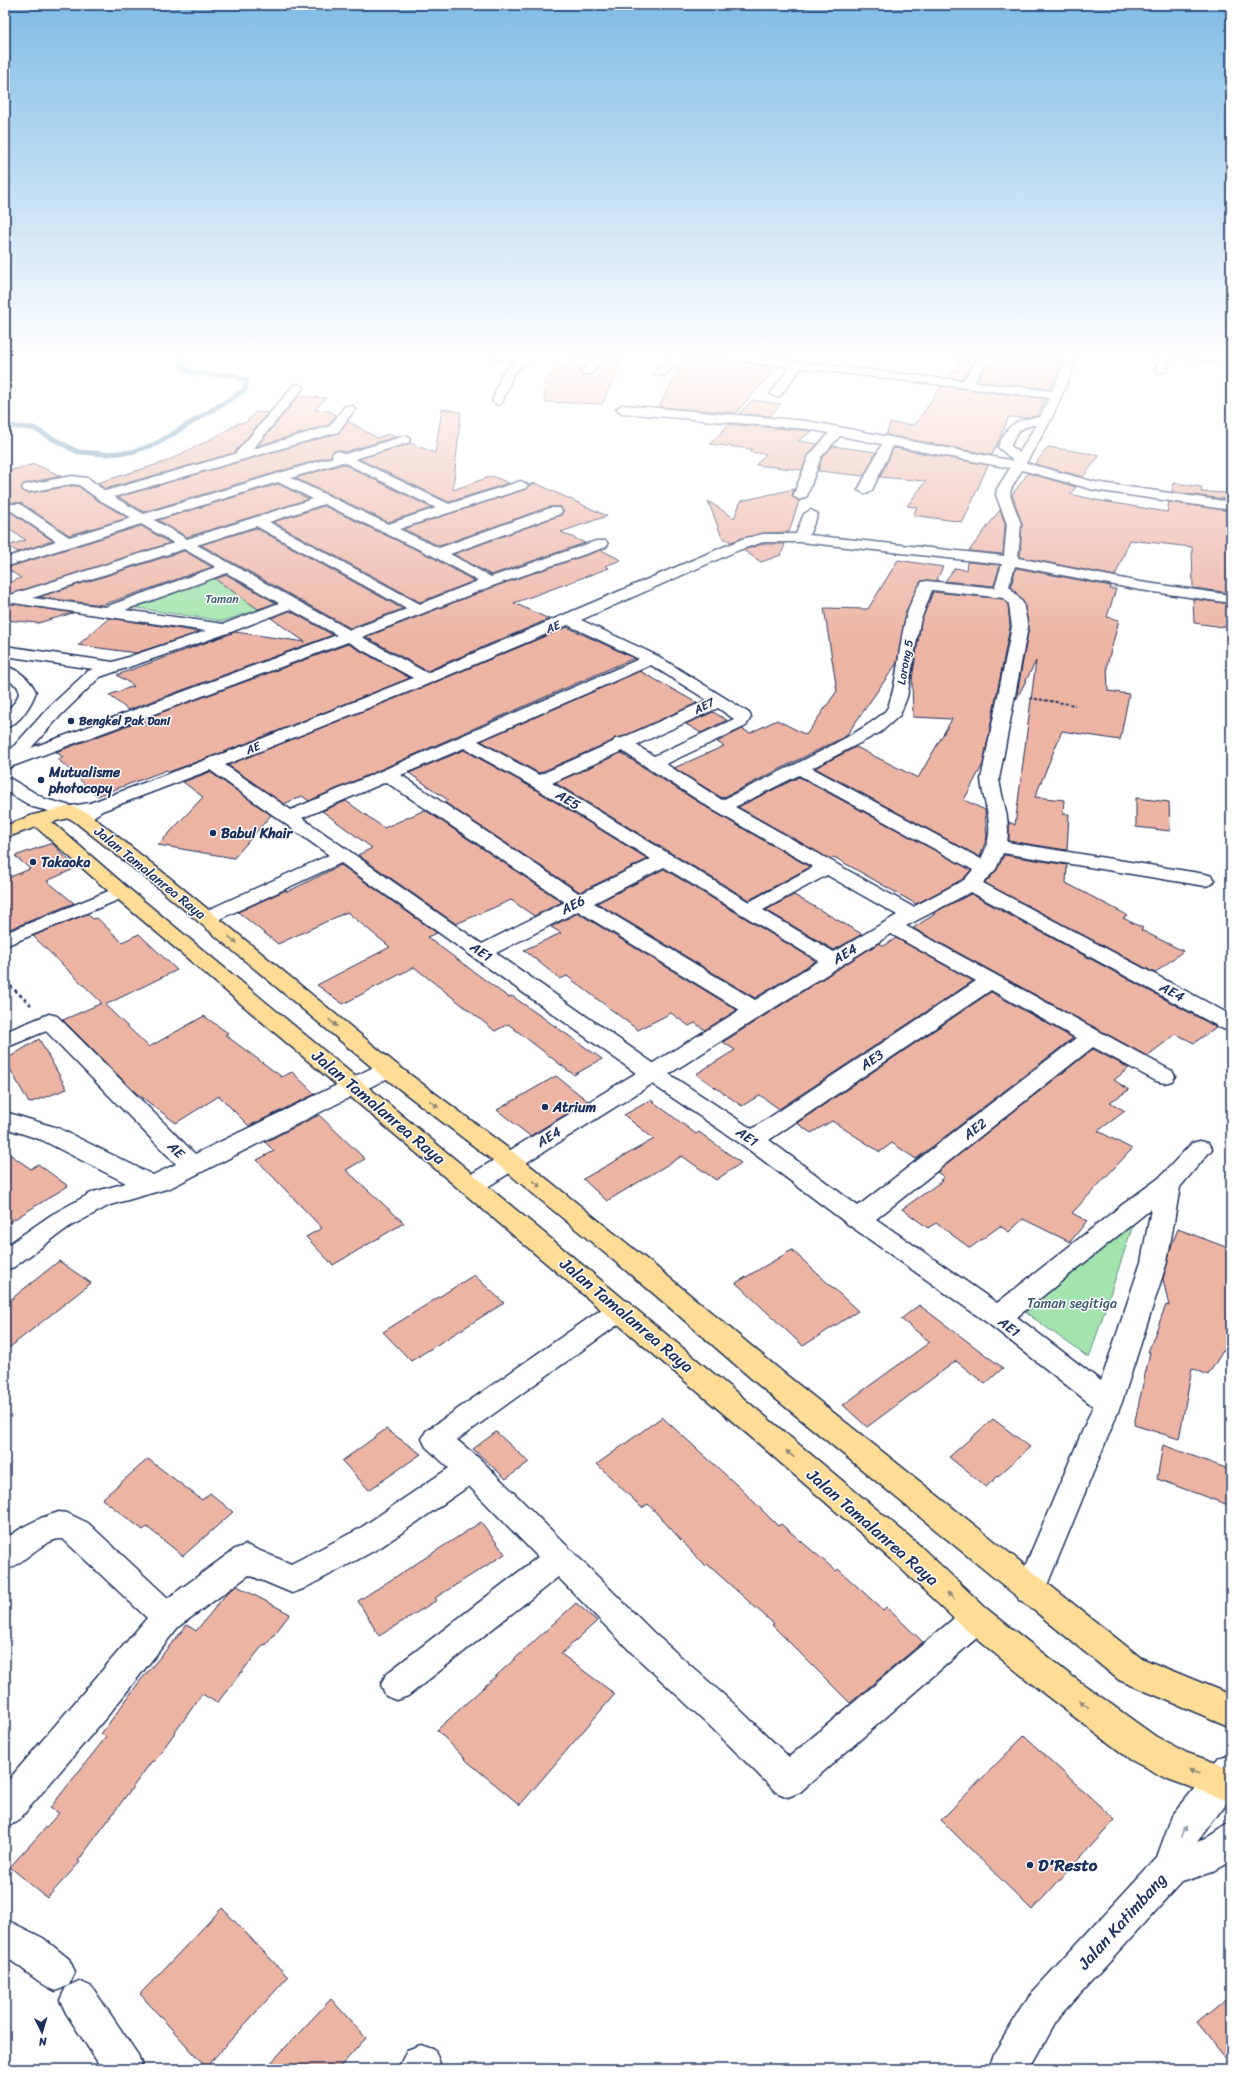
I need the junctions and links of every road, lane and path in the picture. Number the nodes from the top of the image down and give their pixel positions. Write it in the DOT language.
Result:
graph roads {
  1 [pos="243,452"];
  2 [pos="254,452"];
  3 [pos="332,452"];
  4 [pos="365,452"];
  5 [pos="819,452"];
  6 [pos="884,452"];
  7 [pos="953,452"];
  8 [pos="1009,452"];
  9 [pos="1025,452"];
  10 [pos="239,456"];
  11 [pos="344,458"];
  12 [pos="1019,462"];
  13 [pos="280,478"];
  14 [pos="521,485"];
  15 [pos="29,488"];
  16 [pos="865,490"];
  17 [pos="103,496"];
  18 [pos="800,496"];
  19 [pos="326,499"];
  20 [pos="1231,506"];
  21 [pos="15,507"];
  22 [pos="446,508"];
  23 [pos="555,511"];
  24 [pos="811,514"];
  25 [pos="144,518"];
  26 [pos="258,521"];
  27 [pos="387,529"];
  28 [pos="802,538"];
  29 [pos="67,542"];
  30 [pos="186,543"];
  31 [pos="601,544"];
  32 [pos="438,553"];
  33 [pos="1010,561"];
  34 [pos="5,563"];
  35 [pos="228,568"];
  36 [pos="490,582"];
  37 [pos="1008,594"];
  38 [pos="8,599"];
  39 [pos="1231,599"];
  40 [pos="290,604"];
  41 [pos="419,610"];
  42 [pos="107,612"];
  43 [pos="570,620"];
  44 [pos="226,629"];
  45 [pos="347,636"];
  46 [pos="5,651"];
  47 [pos="652,659"];
  48 [pos="112,667"];
  49 [pos="5,671"];
  50 [pos="426,679"];
  51 [pos="1006,695"];
  52 [pos="719,701"];
  53 [pos="1075,704"];
  54 [pos="5,722"];
  55 [pos="465,741"];
  56 [pos="621,744"];
  57 [pos="7,763"];
  58 [pos="213,764"];
  59 [pos="652,764"];
  60 [pos="799,768"];
  61 [pos="388,775"];
  62 [pos="538,782"];
  63 [pos="5,783"];
  64 [pos="721,807"];
  65 [pos="82,812"];
  66 [pos="42,817"];
  67 [pos="290,817"];
  68 [pos="5,832"];
  69 [pos="5,845"];
  70 [pos="997,846"];
  71 [pos="344,855"];
  72 [pos="665,859"];
  73 [pos="828,866"];
  74 [pos="986,869"];
  75 [pos="1206,880"];
  76 [pos="971,884"];
  77 [pos="121,892"];
  78 [pos="578,902"];
  79 [pos="749,910"];
  80 [pos="911,914"];
  81 [pos="206,918"];
  82 [pos="891,926"];
  83 [pos="5,940"];
  84 [pos="482,952"];
  85 [pos="833,961"];
  86 [pos="992,980"];
  87 [pos="5,981"];
  88 [pos="756,1010"];
  89 [pos="49,1021"];
  90 [pos="1231,1024"];
  91 [pos="1090,1038"];
  92 [pos="5,1041"];
  93 [pos="388,1069"];
  94 [pos="652,1074"];
  95 [pos="1164,1076"];
  96 [pos="355,1086"];
  97 [pos="5,1120"];
  98 [pos="752,1140"];
  99 [pos="1200,1149"];
  100 [pos="510,1161"];
  101 [pos="192,1166"];
  102 [pos="1168,1184"];
  103 [pos="152,1185"];
  104 [pos="472,1185"];
  105 [pos="858,1219"];
  106 [pos="5,1260"];
  107 [pos="621,1309"];
  108 [pos="998,1318"];
  109 [pos="1108,1402"];
  110 [pos="471,1469"];
  111 [pos="5,1557"];
  112 [pos="559,1558"];
  113 [pos="1030,1590"];
  114 [pos="167,1617"];
  115 [pos="976,1619"];
  116 [pos="397,1685"];
  117 [pos="1231,1711"];
  118 [pos="1228,1779"];
  119 [pos="5,1810"];
  120 [pos="1231,1840"];
  121 [pos="1170,1868"];
  122 [pos="5,1938"];
  123 [pos="56,1972"];
  124 [pos="79,2000"];
  125 [pos="124,2069"];
  126 [pos="1007,2069"];
  1 -- 10 [label="street"];
  2 -- 10 [label="street"];
  3 -- 11 [label="street"];
  4 -- 11 [label="street"];
  5 -- 18 [label="street"];
  6 -- 16 [label="street"];
  7 -- 12 [label="street"];
  8 -- 12 [label="street"];
  9 -- 12 [label="street"];
  10 -- 17 [label="street"];
  11 -- 13 [label="street"];
  11 -- 22 [label="street"];
  12 -- 20 [label="street"];
  12 -- 33 [label="street"];
  13 -- 19 [label="street"];
  13 -- 25 [label="street"];
  14 -- 22 [label="street"];
  15 -- 17 [label="street"];
  17 -- 25 [label="street"];
  19 -- 26 [label="street"];
  19 -- 27 [label="street"];
  21 -- 29 [label="street"];
  22 -- 27 [label="street"];
  23 -- 32 [label="street"];
  24 -- 28 [label="street"];
  25 -- 29 [label="street"];
  25 -- 30 [label="street"];
  26 -- 30 [label="street"];
  26 -- 41 [label="street"];
  27 -- 32 [label="street"];
  28 -- 33 [label="street, AE"];
  28 -- 43 [label="street, AE"];
  29 -- 34 [label="street"];
  30 -- 35 [label="street"];
  30 -- 38 [label="street"];
  31 -- 36 [label="street"];
  32 -- 36 [label="street"];
  33 -- 37 [label="street"];
  33 -- 39 [label="street, AE"];
  35 -- 40 [label="street"];
  35 -- 42 [label="street"];
  36 -- 41 [label="street"];
  37 -- 51 [label="street"];
  37 -- 60 [label="street, Lorong 5"];
  38 -- 42 [label="street"];
  40 -- 44 [label="street"];
  40 -- 45 [label="street"];
  41 -- 45 [label="street"];
  42 -- 44 [label="street"];
  43 -- 47 [label="street, AE7"];
  43 -- 50 [label="street, AE"];
  44 -- 48 [label="street"];
  45 -- 50 [label="street"];
  45 -- 57 [label="street"];
  46 -- 48 [label="street"];
  47 -- 52 [label="street, AE7"];
  47 -- 55 [label="street"];
  48 -- 57 [label="street"];
  49 -- 54 [label="street"];
  50 -- 58 [label="street, AE"];
  51 -- 53 [label="path"];
  51 -- 70 [label="street"];
  52 -- 56 [label="street, AE7"];
  52 -- 59 [label="street"];
  55 -- 61 [label="street"];
  55 -- 62 [label="street, AE5"];
  56 -- 59 [label="street"];
  56 -- 62 [label="street, AE7"];
  58 -- 65 [label="street, AE"];
  58 -- 67 [label="street, AE1"];
  59 -- 64 [label="street"];
  60 -- 64 [label="street"];
  60 -- 74 [label="street"];
  61 -- 67 [label="street"];
  61 -- 78 [label="street"];
  62 -- 72 [label="street, AE5"];
  63 -- 66 [label="street"];
  64 -- 73 [label="street"];
  65 -- 66 [label="main road"];
  65 -- 66 [label="street"];
  65 -- 81 [label="main road, Jalan Tamalanrea Raya"];
  66 -- 68 [label="main road"];
  66 -- 69 [label="main road"];
  66 -- 77 [label="main road, Jalan Tamalanrea Raya"];
  67 -- 71 [label="street, AE1"];
  70 -- 74 [label="street"];
  70 -- 75 [label="street"];
  71 -- 81 [label="street"];
  71 -- 84 [label="street, AE1"];
  72 -- 78 [label="street, AE6"];
  72 -- 79 [label="street, AE5"];
  73 -- 79 [label="street"];
  73 -- 80 [label="street"];
  74 -- 76 [label="street"];
  76 -- 80 [label="street, AE4"];
  76 -- 90 [label="street, AE4"];
  77 -- 83 [label="street"];
  77 -- 96 [label="main road, Jalan Tamalanrea Raya"];
  78 -- 84 [label="street, AE6"];
  78 -- 88 [label="street"];
  79 -- 85 [label="street, AE5"];
  80 -- 82 [label="street, AE4"];
  81 -- 93 [label="main road, Jalan Tamalanrea Raya, one-way"];
  82 -- 85 [label="street, AE4"];
  82 -- 86 [label="street"];
  84 -- 94 [label="street, AE1"];
  85 -- 88 [label="street, AE4"];
  86 -- 91 [label="street"];
  86 -- 98 [label="street, AE3"];
  87 -- 89 [label="path"];
  88 -- 94 [label="street, AE4"];
  89 -- 92 [label="street"];
  89 -- 101 [label="street, AE"];
  91 -- 95 [label="street"];
  91 -- 105 [label="street, AE2"];
  93 -- 96 [label="street, AE"];
  93 -- 100 [label="main road, Jalan Tamalanrea Raya, one-way"];
  94 -- 98 [label="street, AE1"];
  94 -- 100 [label="street, AE4"];
  96 -- 101 [label="street, AE"];
  96 -- 104 [label="main road, Jalan Tamalanrea Raya"];
  97 -- 103 [label="street"];
  98 -- 105 [label="street, AE1"];
  99 -- 102 [label="street"];
  100 -- 104 [label="street, AE4"];
  100 -- 113 [label="main road, Jalan Tamalanrea Raya, one-way"];
  101 -- 103 [label="street"];
  102 -- 108 [label="street"];
  102 -- 109 [label="street"];
  103 -- 106 [label="street"];
  104 -- 107 [label="main road, Jalan Tamalanrea Raya"];
  105 -- 108 [label="street, AE1"];
  107 -- 110 [label="street"];
  115 -- 107 [label="main road, Jalan Tamalanrea Raya, one-way"];
  108 -- 109 [label="street, AE1"];
  109 -- 113 [label="street"];
  110 -- 112 [label="street"];
  110 -- 114 [label="street"];
  111 -- 114 [label="street"];
  112 -- 115 [label="street"];
  112 -- 116 [label="street"];
  113 -- 117 [label="main road, Jalan Tamalanrea Raya"];
  114 -- 119 [label="street"];
  118 -- 115 [label="main road, Jalan Tamalanrea Raya, one-way"];
  121 -- 118 [label="street, Jalan Katimbang, one-way"];
  120 -- 121 [label="street"];
  121 -- 126 [label="street, Jalan Katimbang"];
  122 -- 123 [label="street"];
  124 -- 125 [label="street"];
}
